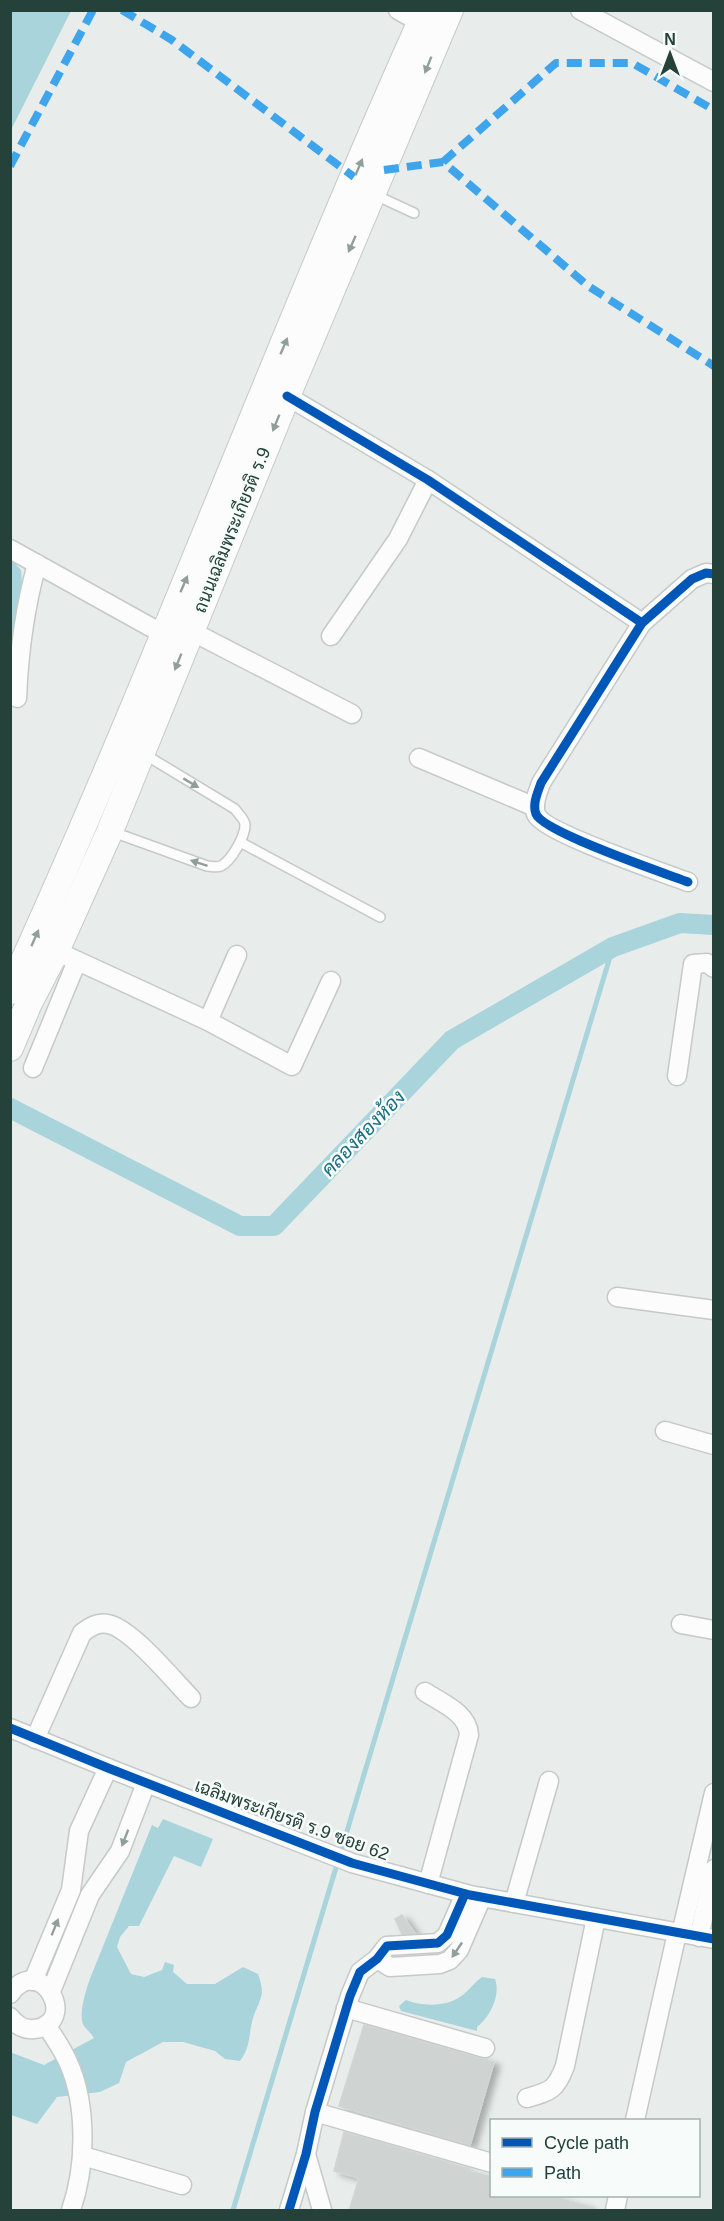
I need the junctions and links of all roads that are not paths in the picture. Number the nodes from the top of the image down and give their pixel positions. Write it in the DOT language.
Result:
graph roads {
  1 [pos="398,10"];
  2 [pos="450,10"];
  3 [pos="580,10"];
  4 [pos="423,17"];
  5 [pos="714,82"];
  6 [pos="373,194"];
  7 [pos="414,213"];
  8 [pos="287,396"];
  9 [pos="428,480"];
  10 [pos="10,549"];
  11 [pos="37,564"];
  12 [pos="714,574"];
  13 [pos="642,622"];
  14 [pos="191,631"];
  15 [pos="164,634"];
  16 [pos="332,636"];
  17 [pos="17,698"];
  18 [pos="352,714"];
  19 [pos="131,747"];
  20 [pos="419,758"];
  21 [pos="538,815"];
  22 [pos="97,826"];
  23 [pos="240,842"];
  24 [pos="688,882"];
  25 [pos="380,916"];
  26 [pos="237,955"];
  27 [pos="66,956"];
  28 [pos="714,968"];
  29 [pos="331,981"];
  30 [pos="20,997"];
  31 [pos="208,1021"];
  32 [pos="10,1048"];
  33 [pos="33,1068"];
  34 [pos="677,1076"];
  35 [pos="617,1297"];
  36 [pos="714,1310"];
  37 [pos="665,1431"];
  38 [pos="714,1445"];
  39 [pos="681,1624"];
  40 [pos="714,1630"];
  41 [pos="425,1692"];
  42 [pos="191,1698"];
  43 [pos="10,1728"];
  44 [pos="35,1739"];
  45 [pos="108,1768"];
  46 [pos="549,1781"];
  47 [pos="146,1783"];
  48 [pos="714,1793"];
  49 [pos="714,1869"];
  50 [pos="428,1884"];
  51 [pos="71,1890"];
  52 [pos="90,1895"];
  53 [pos="474,1895"];
  54 [pos="514,1903"];
  55 [pos="596,1918"];
  56 [pos="693,1936"];
  57 [pos="33,1981"];
  58 [pos="51,1991"];
  59 [pos="10,1994"];
  60 [pos="346,2008"];
  61 [pos="10,2017"];
  62 [pos="46,2025"];
  63 [pos="485,2048"];
  64 [pos="527,2098"];
  65 [pos="315,2112"];
  66 [pos="636,2119"];
  67 [pos="306,2154"];
  68 [pos="83,2156"];
  69 [pos="490,2162"];
  70 [pos="182,2185"];
  71 [pos="71,2211"];
  72 [pos="289,2211"];
  73 [pos="322,2211"];
  1 -- 4 [label="street"];
  2 -- 6 [label="main road, ถนนเฉลิมพระเกียรติ ร.9, one-way"];
  3 -- 5 [label="street"];
  15 -- 4 [label="main road, ถนนเฉลิมพระเกียรติ ร.9, one-way"];
  6 -- 7 [label="lane"];
  6 -- 8 [label="main road, ถนนเฉลิมพระเกียรติ ร.9, one-way"];
  8 -- 9 [label="street"];
  8 -- 14 [label="main road, ถนนเฉลิมพระเกียรติ ร.9, one-way"];
  9 -- 13 [label="street"];
  9 -- 16 [label="street"];
  10 -- 11 [label="street"];
  11 -- 15 [label="street"];
  11 -- 17 [label="street"];
  12 -- 13 [label="street"];
  13 -- 21 [label="street"];
  14 -- 18 [label="street"];
  14 -- 19 [label="main road, ถนนเฉลิมพระเกียรติ ร.9, one-way"];
  15 -- 19 [label="main road, ถนนเฉลิมพระเกียรติ ร.9"];
  19 -- 22 [label="main road, ถนนเฉลิมพระเกียรติ ร.9"];
  19 -- 23 [label="lane, one-way"];
  20 -- 21 [label="street"];
  21 -- 24 [label="street"];
  23 -- 22 [label="lane, one-way"];
  22 -- 27 [label="main road, ถนนเฉลิมพระเกียรติ ร.9"];
  30 -- 22 [label="main road, ถนนเฉลิมพระเกียรติ ร.9, one-way"];
  23 -- 25 [label="lane"];
  26 -- 31 [label="street"];
  27 -- 30 [label="main road, ถนนเฉลิมพระเกียรติ ร.9"];
  27 -- 31 [label="street"];
  27 -- 33 [label="street"];
  28 -- 34 [label="street"];
  29 -- 31 [label="street"];
  30 -- 32 [label="main road, ถนนเฉลิมพระเกียรติ ร.9"];
  35 -- 36 [label="street"];
  37 -- 38 [label="street"];
  39 -- 40 [label="street"];
  41 -- 50 [label="street"];
  42 -- 44 [label="street"];
  43 -- 44 [label="street, เฉลิมพระเกียรติ ร.9 ซอย 62"];
  44 -- 45 [label="street, เฉลิมพระเกียรติ ร.9 ซอย 62"];
  45 -- 47 [label="street, เฉลิมพระเกียรติ ร.9 ซอย 62"];
  45 -- 51 [label="street"];
  46 -- 54 [label="street"];
  47 -- 50 [label="street, เฉลิมพระเกียรติ ร.9 ซอย 62"];
  47 -- 52 [label="street, one-way"];
  48 -- 56 [label="street"];
  49 -- 56 [label="street"];
  50 -- 53 [label="street, เฉลิมพระเกียรติ ร.9 ซอย 62"];
  51 -- 52 [label="street"];
  57 -- 51 [label="street, one-way"];
  52 -- 58 [label="street"];
  53 -- 54 [label="street, เฉลิมพระเกียรติ ร.9 ซอย 62"];
  53 -- 60 [label="street"];
  54 -- 55 [label="street, เฉลิมพระเกียรติ ร.9 ซอย 62"];
  55 -- 56 [label="street, เฉลิมพระเกียรติ ร.9 ซอย 62"];
  55 -- 64 [label="street"];
  56 -- 66 [label="street"];
  57 -- 58 [label="street"];
  57 -- 59 [label="street"];
  58 -- 62 [label="street"];
  60 -- 63 [label="street"];
  60 -- 65 [label="street"];
  61 -- 62 [label="street"];
  62 -- 68 [label="street"];
  65 -- 67 [label="street"];
  65 -- 69 [label="street"];
  67 -- 72 [label="street"];
  67 -- 73 [label="street"];
  68 -- 70 [label="street"];
  68 -- 71 [label="street"];
}
